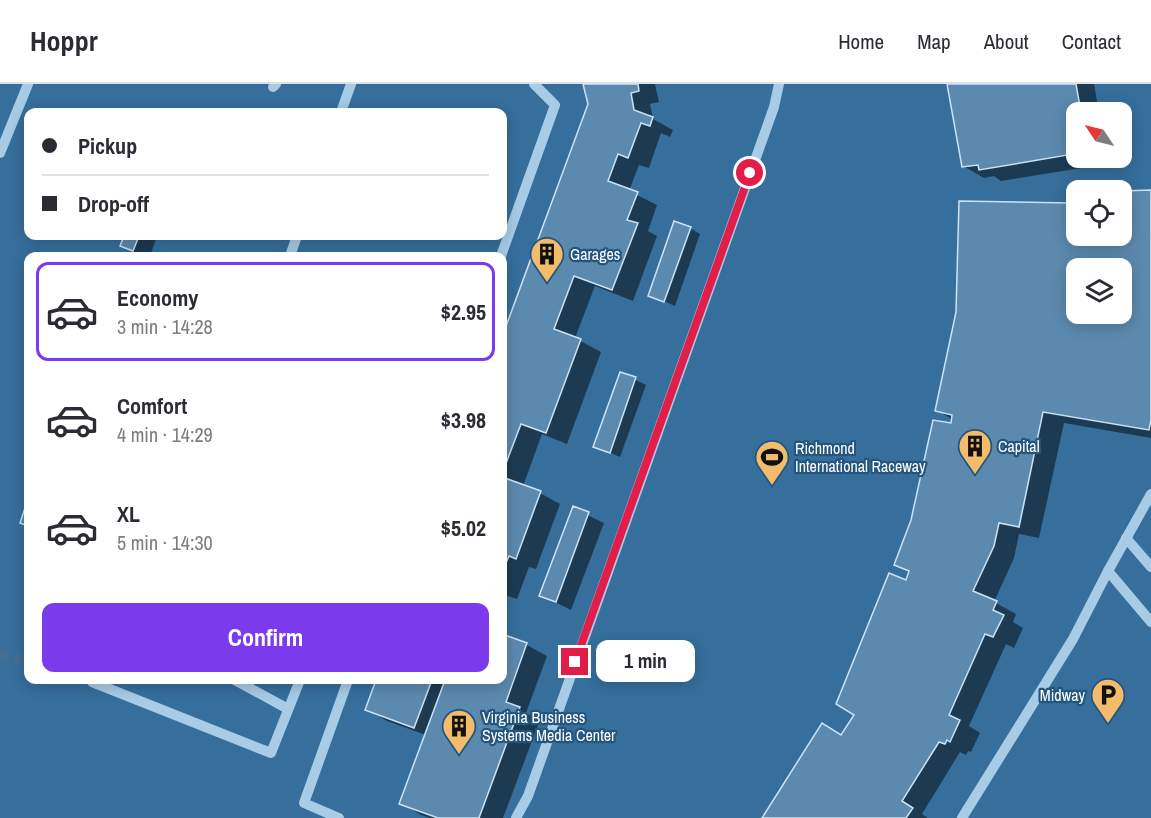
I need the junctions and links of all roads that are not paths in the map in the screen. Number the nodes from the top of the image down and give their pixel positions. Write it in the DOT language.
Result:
graph roads {
  1 [pos="351,84"];
  2 [pos="534,84"];
  3 [pos="779,84"];
  4 [pos="25,85"];
  5 [pos="342,108"];
  6 [pos="0,153"];
  7 [pos="507,239"];
  8 [pos="1151,494"];
  9 [pos="1126,538"];
  10 [pos="1151,567"];
  11 [pos="1108,571"];
  12 [pos="1151,622"];
  13 [pos="97,684"];
  14 [pos="243,684"];
  15 [pos="298,684"];
  16 [pos="347,684"];
  17 [pos="288,709"];
  18 [pos="339,818"];
  19 [pos="516,818"];
  20 [pos="962,818"];
  1 -- 5 [label="street"];
  2 -- 7 [label="street"];
  3 -- 19 [label="street"];
  4 -- 6 [label="street"];
  8 -- 9 [label="street"];
  9 -- 10 [label="street"];
  9 -- 11 [label="street"];
  11 -- 12 [label="street"];
  11 -- 20 [label="street"];
  13 -- 17 [label="street"];
  14 -- 17 [label="street"];
  15 -- 17 [label="street"];
  16 -- 18 [label="street"];
}
